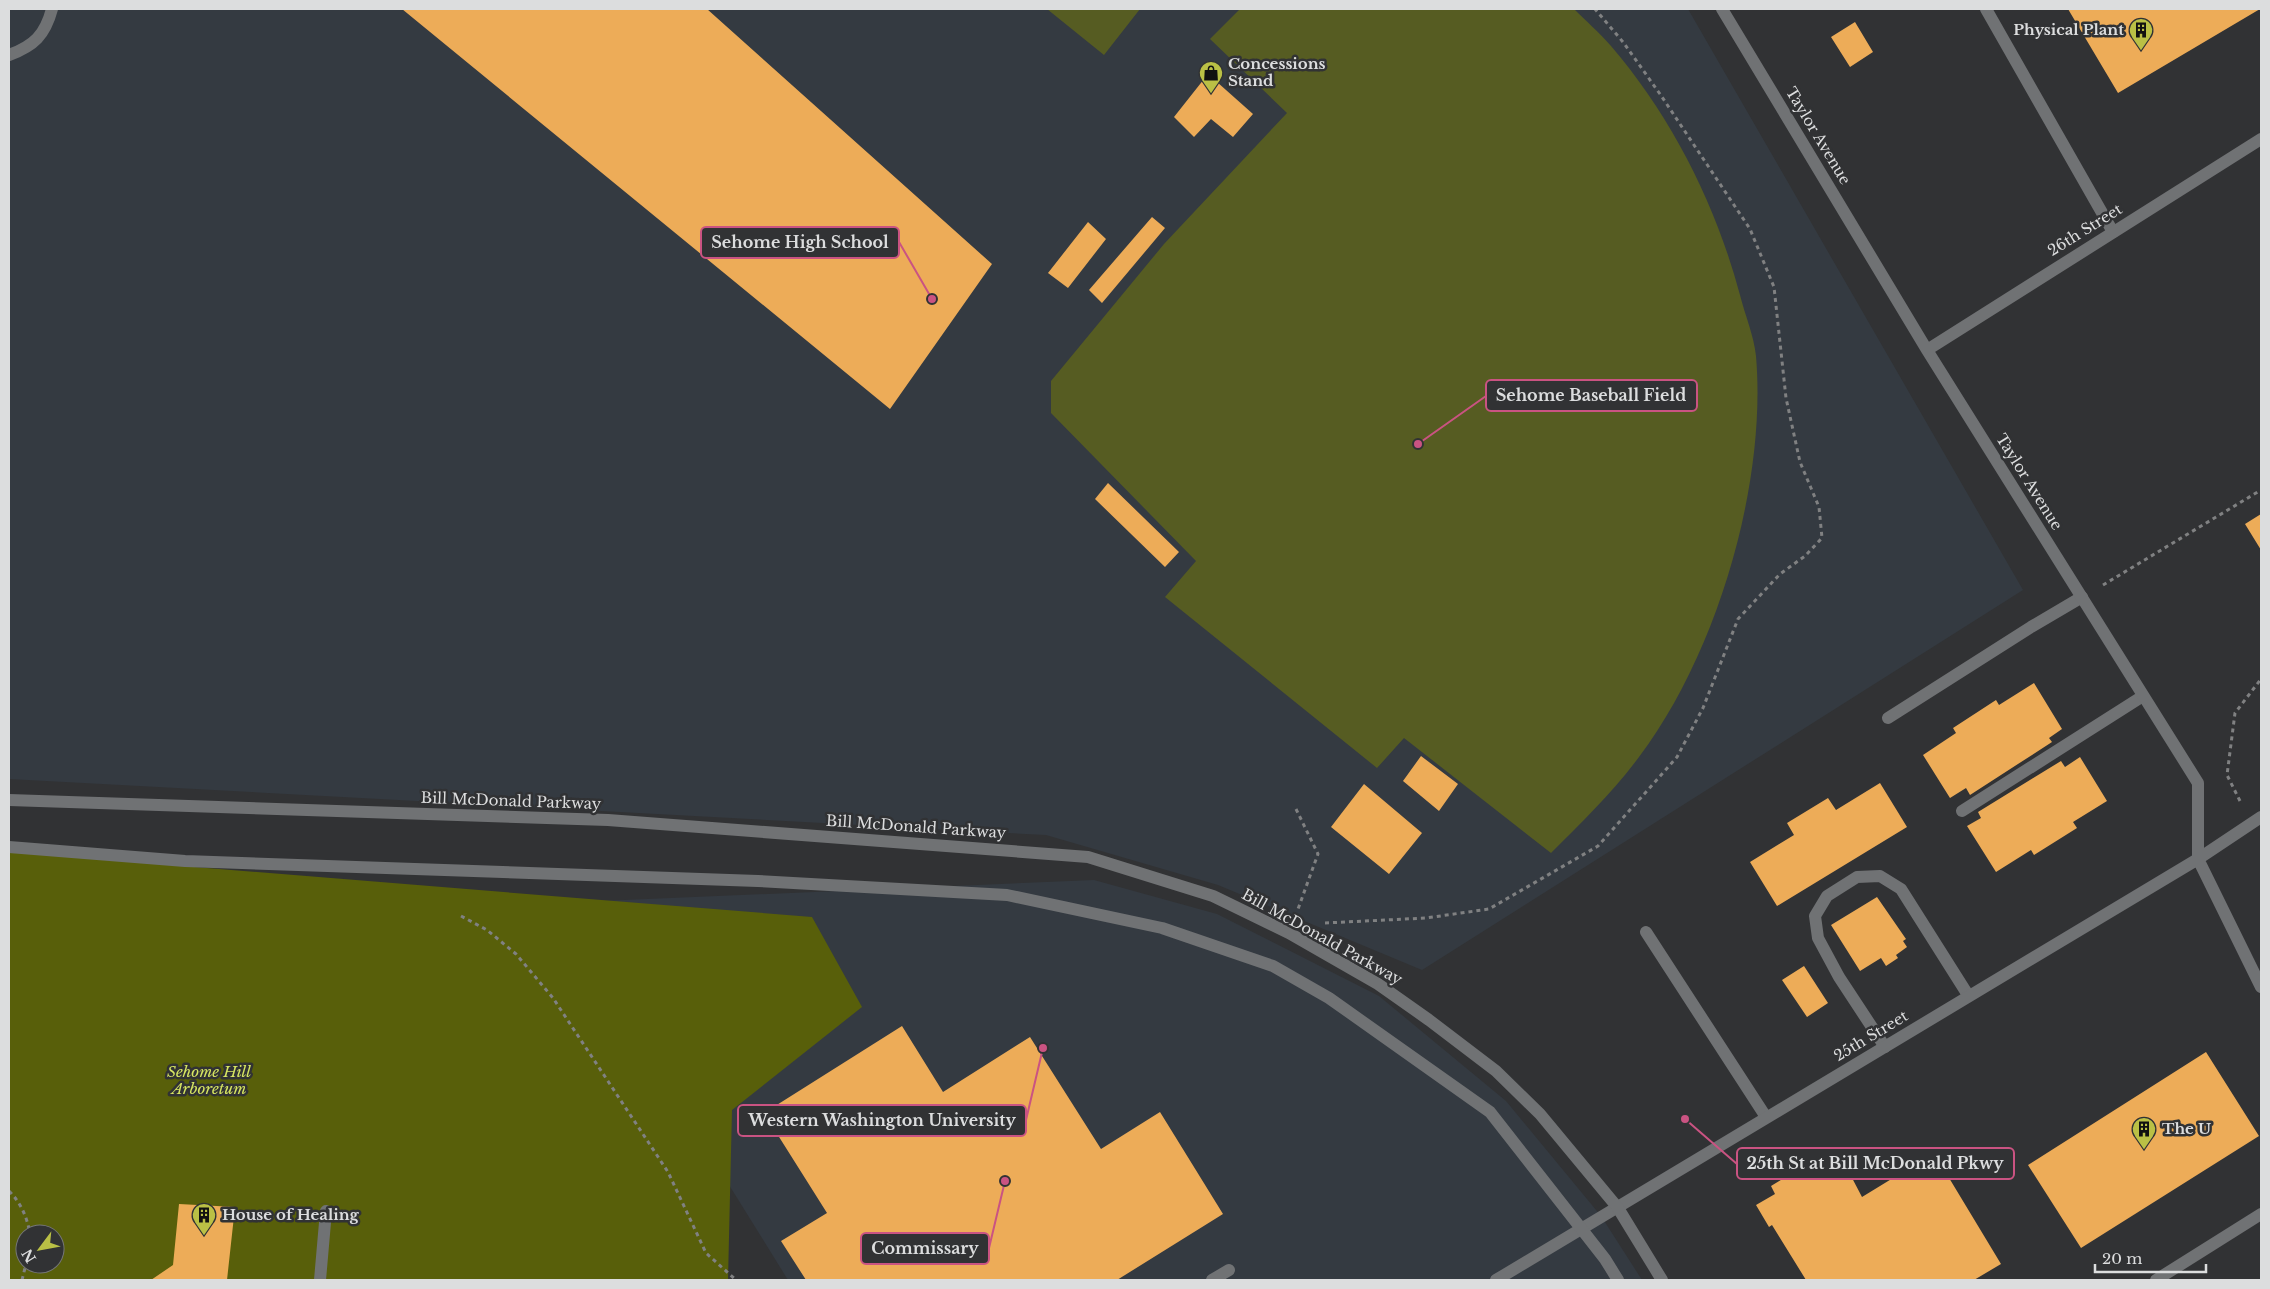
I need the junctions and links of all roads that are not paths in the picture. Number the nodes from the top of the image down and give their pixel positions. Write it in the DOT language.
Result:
graph roads {
  1 [pos="52,9"];
  2 [pos="1722,9"];
  3 [pos="1986,9"];
  4 [pos="9,55"];
  5 [pos="2261,139"];
  6 [pos="2113,232"];
  7 [pos="1927,350"];
  8 [pos="2082,598"];
  9 [pos="2143,696"];
  10 [pos="1888,718"];
  11 [pos="9,800"];
  12 [pos="1962,811"];
  13 [pos="2257,820"];
  14 [pos="9,846"];
  15 [pos="2198,859"];
  16 [pos="1646,932"];
  17 [pos="2261,987"];
  18 [pos="1968,995"];
  19 [pos="1885,1047"];
  20 [pos="1766,1117"];
  21 [pos="1618,1208"];
  22 [pos="326,1211"];
  23 [pos="2261,1214"];
  24 [pos="1582,1230"];
  25 [pos="1229,1270"];
  26 [pos="320,1280"];
  27 [pos="1212,1280"];
  28 [pos="1496,1280"];
  29 [pos="1618,1280"];
  30 [pos="1662,1280"];
  31 [pos="2156,1280"];
  1 -- 4 [label="main road"];
  2 -- 7 [label="main road, Taylor Avenue"];
  3 -- 6 [label="main road"];
  5 -- 6 [label="main road, 26th Street"];
  6 -- 7 [label="main road, 26th Street"];
  7 -- 8 [label="main road, Taylor Avenue"];
  8 -- 9 [label="main road, Taylor Avenue"];
  8 -- 10 [label="main road"];
  9 -- 12 [label="main road"];
  9 -- 15 [label="main road, Taylor Avenue"];
  11 -- 21 [label="main road, Bill McDonald Parkway"];
  13 -- 15 [label="main road, 25th Street"];
  14 -- 24 [label="main road"];
  15 -- 17 [label="main road, Taylor Avenue"];
  15 -- 18 [label="main road, 25th Street"];
  16 -- 20 [label="main road"];
  18 -- 19 [label="main road, 25th Street"];
  18 -- 19 [label="main road"];
  19 -- 20 [label="main road, 25th Street"];
  20 -- 21 [label="main road, 25th Street"];
  21 -- 24 [label="main road, 25th Street"];
  21 -- 30 [label="main road, Bill McDonald Parkway"];
  22 -- 26 [label="main road"];
  23 -- 31 [label="main road"];
  24 -- 28 [label="main road, 25th Street"];
  24 -- 29 [label="main road"];
  25 -- 27 [label="main road"];
}
